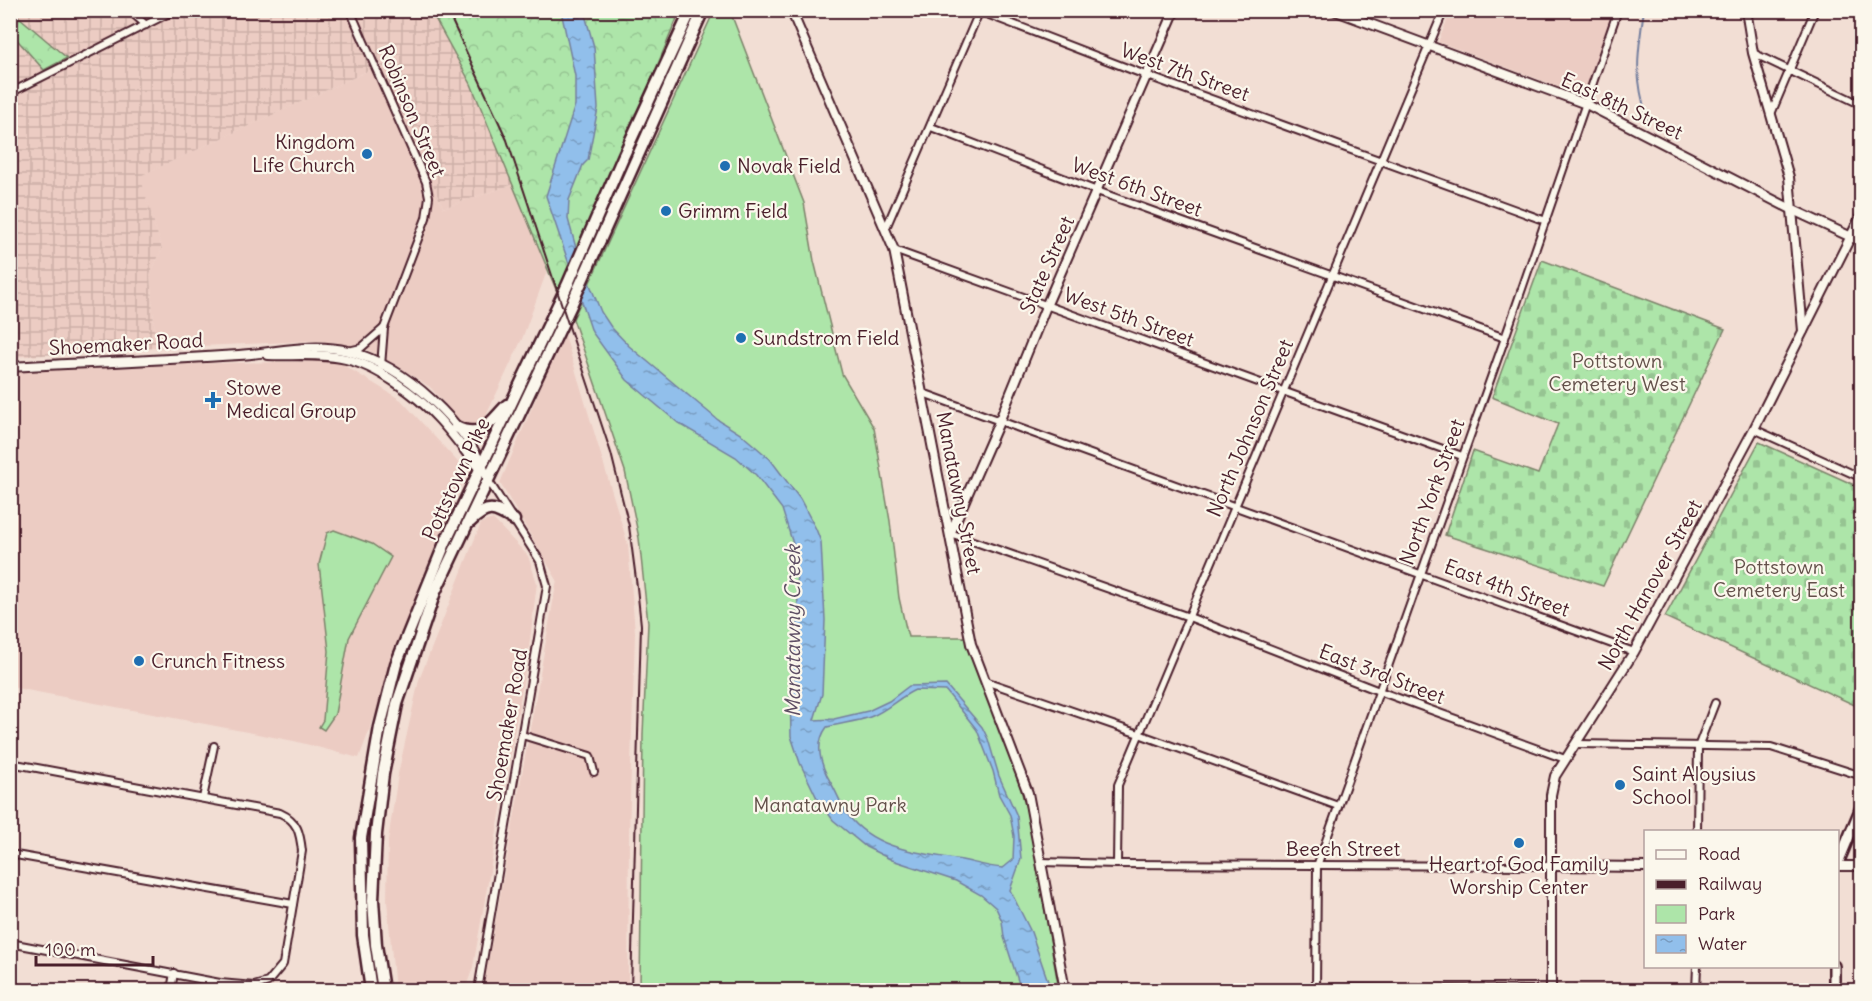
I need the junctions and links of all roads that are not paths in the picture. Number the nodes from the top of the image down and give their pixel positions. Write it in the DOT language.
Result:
graph roads {
  1 [pos="129,10"];
  2 [pos="175,10"];
  3 [pos="350,10"];
  4 [pos="691,10"];
  5 [pos="703,10"];
  6 [pos="791,10"];
  7 [pos="1175,10"];
  8 [pos="1333,10"];
  9 [pos="1444,10"];
  10 [pos="1618,10"];
  11 [pos="1746,10"];
  12 [pos="1815,10"];
  13 [pos="980,11"];
  14 [pos="146,25"];
  15 [pos="1430,45"];
  16 [pos="1753,53"];
  17 [pos="1789,69"];
  18 [pos="1148,76"];
  19 [pos="10,93"];
  20 [pos="1586,104"];
  21 [pos="1862,105"];
  22 [pos="1771,114"];
  23 [pos="931,127"];
  24 [pos="1380,161"];
  25 [pos="1097,191"];
  26 [pos="1793,210"];
  27 [pos="1862,214"];
  28 [pos="1546,220"];
  29 [pos="885,230"];
  30 [pos="1851,237"];
  31 [pos="1862,242"];
  32 [pos="894,250"];
  33 [pos="1332,275"];
  34 [pos="1047,304"];
  35 [pos="384,327"];
  36 [pos="1803,333"];
  37 [pos="1505,338"];
  38 [pos="347,351"];
  39 [pos="242,355"];
  40 [pos="10,367"];
  41 [pos="379,368"];
  42 [pos="1284,390"];
  43 [pos="923,393"];
  44 [pos="514,399"];
  45 [pos="999,422"];
  46 [pos="456,427"];
  47 [pos="1754,429"];
  48 [pos="1462,456"];
  49 [pos="481,467"];
  50 [pos="1862,478"];
  51 [pos="488,480"];
  52 [pos="1234,506"];
  53 [pos="514,520"];
  54 [pos="466,526"];
  55 [pos="950,533"];
  56 [pos="1421,573"];
  57 [pos="1189,617"];
  58 [pos="1634,652"];
  59 [pos="986,681"];
  60 [pos="1379,691"];
  61 [pos="1715,703"];
  62 [pos="1140,734"];
  63 [pos="522,735"];
  64 [pos="1577,744"];
  65 [pos="214,746"];
  66 [pos="1698,747"];
  67 [pos="1565,759"];
  68 [pos="10,763"];
  69 [pos="594,772"];
  70 [pos="1862,776"];
  71 [pos="203,798"];
  72 [pos="1862,805"];
  73 [pos="1338,806"];
  74 [pos="1697,830"];
  75 [pos="10,854"];
  76 [pos="1041,862"];
  77 [pos="1839,862"];
  78 [pos="1117,864"];
  79 [pos="1839,864"];
  80 [pos="1317,866"];
  81 [pos="1551,866"];
  82 [pos="1862,866"];
  83 [pos="1644,867"];
  84 [pos="293,904"];
  85 [pos="10,944"];
  86 [pos="1697,968"];
  87 [pos="1834,968"];
  88 [pos="174,973"];
  89 [pos="1316,989"];
  90 [pos="171,990"];
  91 [pos="371,990"];
  92 [pos="383,990"];
  93 [pos="478,990"];
  94 [pos="1065,990"];
  95 [pos="1551,990"];
  96 [pos="1696,990"];
  97 [pos="1834,990"];
  98 [pos="1862,990"];
  1 -- 14 [label="street"];
  2 -- 14 [label="street"];
  3 -- 35 [label="street, Robinson Street"];
  4 -- 44 [label="highway, Pottstown Pike"];
  5 -- 51 [label="highway, Pottstown Pike"];
  6 -- 29 [label="street, Manatawny Street"];
  7 -- 18 [label="street, State Street"];
  8 -- 15 [label="street, East 8th Street"];
  9 -- 15 [label="street, North Johnson Street"];
  10 -- 20 [label="street, North York Street"];
  11 -- 16 [label="street"];
  12 -- 17 [label="street"];
  13 -- 18 [label="street, West 7th Street"];
  13 -- 23 [label="street"];
  14 -- 19 [label="street"];
  15 -- 20 [label="street, East 8th Street"];
  15 -- 24 [label="street, North Johnson Street"];
  16 -- 17 [label="street"];
  16 -- 22 [label="street"];
  17 -- 21 [label="street"];
  17 -- 22 [label="street"];
  18 -- 24 [label="street, West 7th Street"];
  18 -- 25 [label="street, State Street"];
  20 -- 26 [label="street, East 8th Street"];
  20 -- 28 [label="street, North York Street"];
  22 -- 26 [label="street"];
  23 -- 25 [label="street, West 6th Street"];
  23 -- 29 [label="street"];
  24 -- 28 [label="street, West 7th Street"];
  24 -- 33 [label="street, North Johnson Street"];
  25 -- 33 [label="street, West 6th Street"];
  25 -- 34 [label="street, State Street"];
  26 -- 30 [label="street, East 8th Street"];
  26 -- 36 [label="street"];
  27 -- 30 [label="street, North Hanover Street"];
  28 -- 37 [label="street, North York Street"];
  29 -- 32 [label="street, Manatawny Street"];
  30 -- 31 [label="street, East 8th Street"];
  30 -- 36 [label="street, North Hanover Street"];
  32 -- 34 [label="street, West 5th Street"];
  32 -- 43 [label="street, Manatawny Street"];
  33 -- 37 [label="street, West 6th Street"];
  33 -- 42 [label="street, North Johnson Street"];
  34 -- 42 [label="street, West 5th Street"];
  34 -- 45 [label="street, State Street"];
  35 -- 38 [label="street, Robinson Street"];
  35 -- 41 [label="street, Robinson Street"];
  36 -- 47 [label="street, North Hanover Street"];
  37 -- 48 [label="street, North York Street"];
  38 -- 39 [label="street, Shoemaker Road"];
  38 -- 41 [label="street, Shoemaker Road"];
  39 -- 40 [label="street, Shoemaker Road"];
  39 -- 41 [label="street, Shoemaker Road"];
  41 -- 46 [label="street, Shoemaker Road"];
  41 -- 49 [label="street, Shoemaker Road"];
  42 -- 48 [label="street, West 5th Street"];
  42 -- 52 [label="street, North Johnson Street"];
  43 -- 45 [label="street, East 4th Street"];
  43 -- 55 [label="street, Manatawny Street"];
  44 -- 46 [label="highway"];
  44 -- 49 [label="highway, Pottstown Pike"];
  45 -- 52 [label="street, East 4th Street"];
  45 -- 55 [label="street, State Street"];
  46 -- 49 [label="street, Shoemaker Road"];
  47 -- 50 [label="street"];
  47 -- 58 [label="street, North Hanover Street"];
  48 -- 56 [label="street, North York Street"];
  49 -- 51 [label="street, Shoemaker Road"];
  49 -- 91 [label="highway, Pottstown Pike"];
  51 -- 53 [label="street, Shoemaker Road"];
  51 -- 54 [label="highway, Pottstown Pike"];
  52 -- 56 [label="street, East 4th Street"];
  52 -- 57 [label="street, North Johnson Street"];
  53 -- 54 [label="highway"];
  53 -- 63 [label="street, Shoemaker Road"];
  54 -- 92 [label="highway, Pottstown Pike"];
  55 -- 57 [label="street, East 3rd Street"];
  55 -- 59 [label="street, Manatawny Street"];
  56 -- 58 [label="street, East 4th Street"];
  56 -- 60 [label="street, North York Street"];
  57 -- 60 [label="street, East 3rd Street"];
  57 -- 62 [label="street, North Johnson Street"];
  58 -- 64 [label="street, North Hanover Street"];
  59 -- 62 [label="street"];
  59 -- 76 [label="street, Manatawny Street"];
  60 -- 67 [label="street, East 3rd Street"];
  60 -- 73 [label="street, North York Street"];
  61 -- 66 [label="street"];
  62 -- 73 [label="street"];
  62 -- 78 [label="street, North Johnson Street"];
  63 -- 69 [label="street"];
  63 -- 93 [label="street, Shoemaker Road"];
  64 -- 66 [label="street"];
  64 -- 67 [label="street, North Hanover Street"];
  65 -- 71 [label="street"];
  66 -- 70 [label="street"];
  66 -- 74 [label="street"];
  67 -- 81 [label="street, North Hanover Street"];
  68 -- 71 [label="street"];
  71 -- 84 [label="street"];
  72 -- 77 [label="main road"];
  73 -- 80 [label="street, North York Street"];
  75 -- 84 [label="street"];
  76 -- 78 [label="street, Beech Street"];
  76 -- 94 [label="street, Manatawny Street"];
  78 -- 80 [label="street, Beech Street"];
  79 -- 82 [label="street"];
  80 -- 81 [label="street, Beech Street"];
  80 -- 89 [label="street, North York Street"];
  81 -- 83 [label="street, Beech Street"];
  81 -- 95 [label="street, North Hanover Street"];
  84 -- 88 [label="street"];
  85 -- 88 [label="street"];
  86 -- 96 [label="street"];
  87 -- 97 [label="main road"];
  88 -- 90 [label="street"];
  89 -- 94 [label="street"];
  89 -- 95 [label="street"];
  95 -- 96 [label="street"];
  96 -- 97 [label="street"];
  97 -- 98 [label="street"];
}
